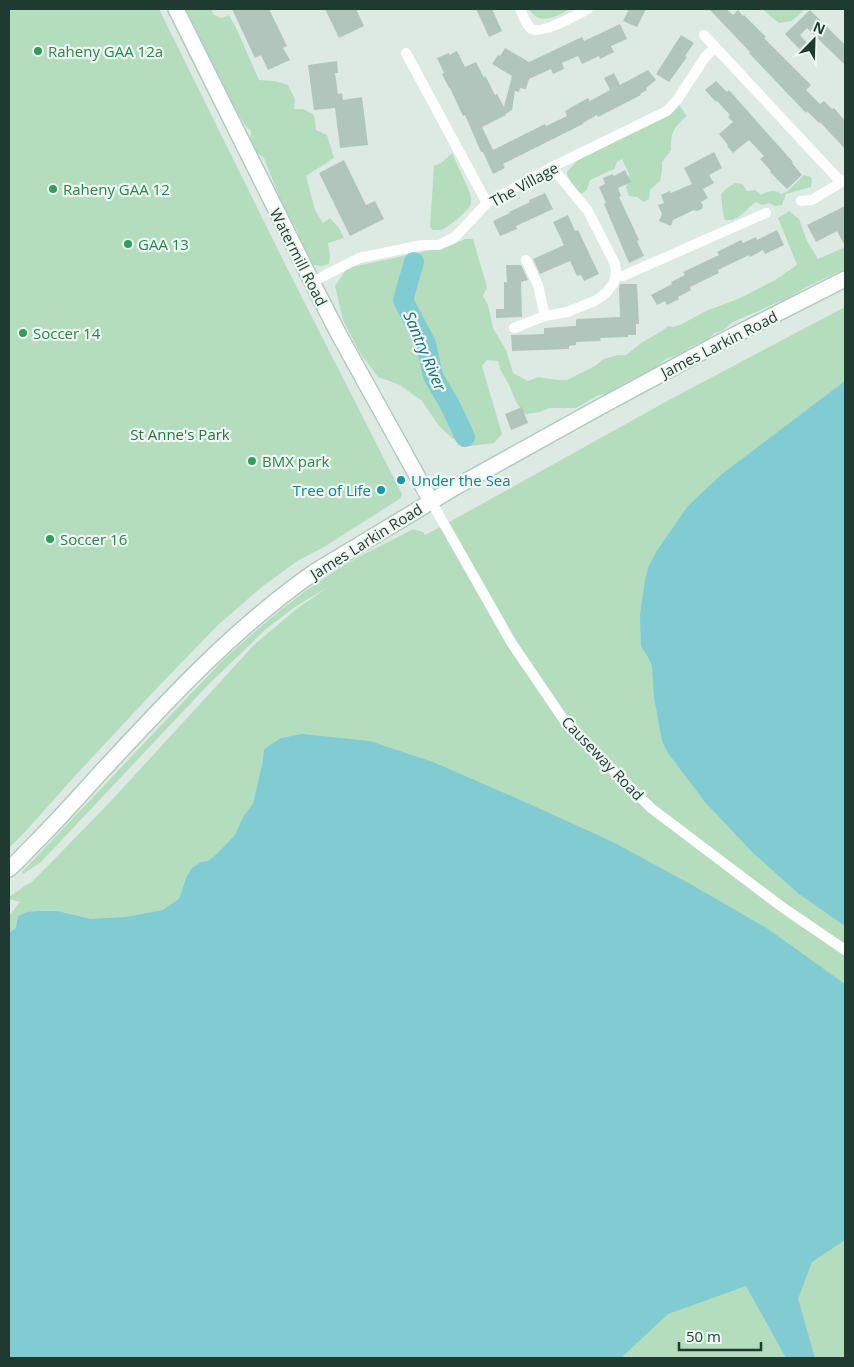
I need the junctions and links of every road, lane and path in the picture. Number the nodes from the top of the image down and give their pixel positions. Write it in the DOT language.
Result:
graph roads {
  1 [pos="176,9"];
  2 [pos="520,9"];
  3 [pos="588,9"];
  4 [pos="704,35"];
  5 [pos="715,48"];
  6 [pos="406,53"];
  7 [pos="552,167"];
  8 [pos="843,181"];
  9 [pos="801,202"];
  10 [pos="487,203"];
  11 [pos="766,213"];
  12 [pos="526,260"];
  13 [pos="616,276"];
  14 [pos="845,279"];
  15 [pos="312,282"];
  16 [pos="546,316"];
  17 [pos="514,328"];
  18 [pos="431,501"];
  19 [pos="9,869"];
  20 [pos="845,950"];
  1 -- 15 [label="main road, Watermill Road"];
  2 -- 3 [label="street"];
  4 -- 5 [label="street"];
  5 -- 7 [label="street, The Village"];
  5 -- 8 [label="street"];
  6 -- 10 [label="street"];
  7 -- 10 [label="street, The Village"];
  7 -- 13 [label="street"];
  8 -- 9 [label="street"];
  10 -- 15 [label="street, The Village"];
  11 -- 13 [label="street"];
  12 -- 16 [label="street"];
  13 -- 16 [label="street"];
  14 -- 18 [label="main road, James Larkin Road"];
  15 -- 18 [label="main road, Watermill Road"];
  16 -- 17 [label="street"];
  18 -- 19 [label="main road, James Larkin Road"];
  18 -- 20 [label="street, Causeway Road"];
}
